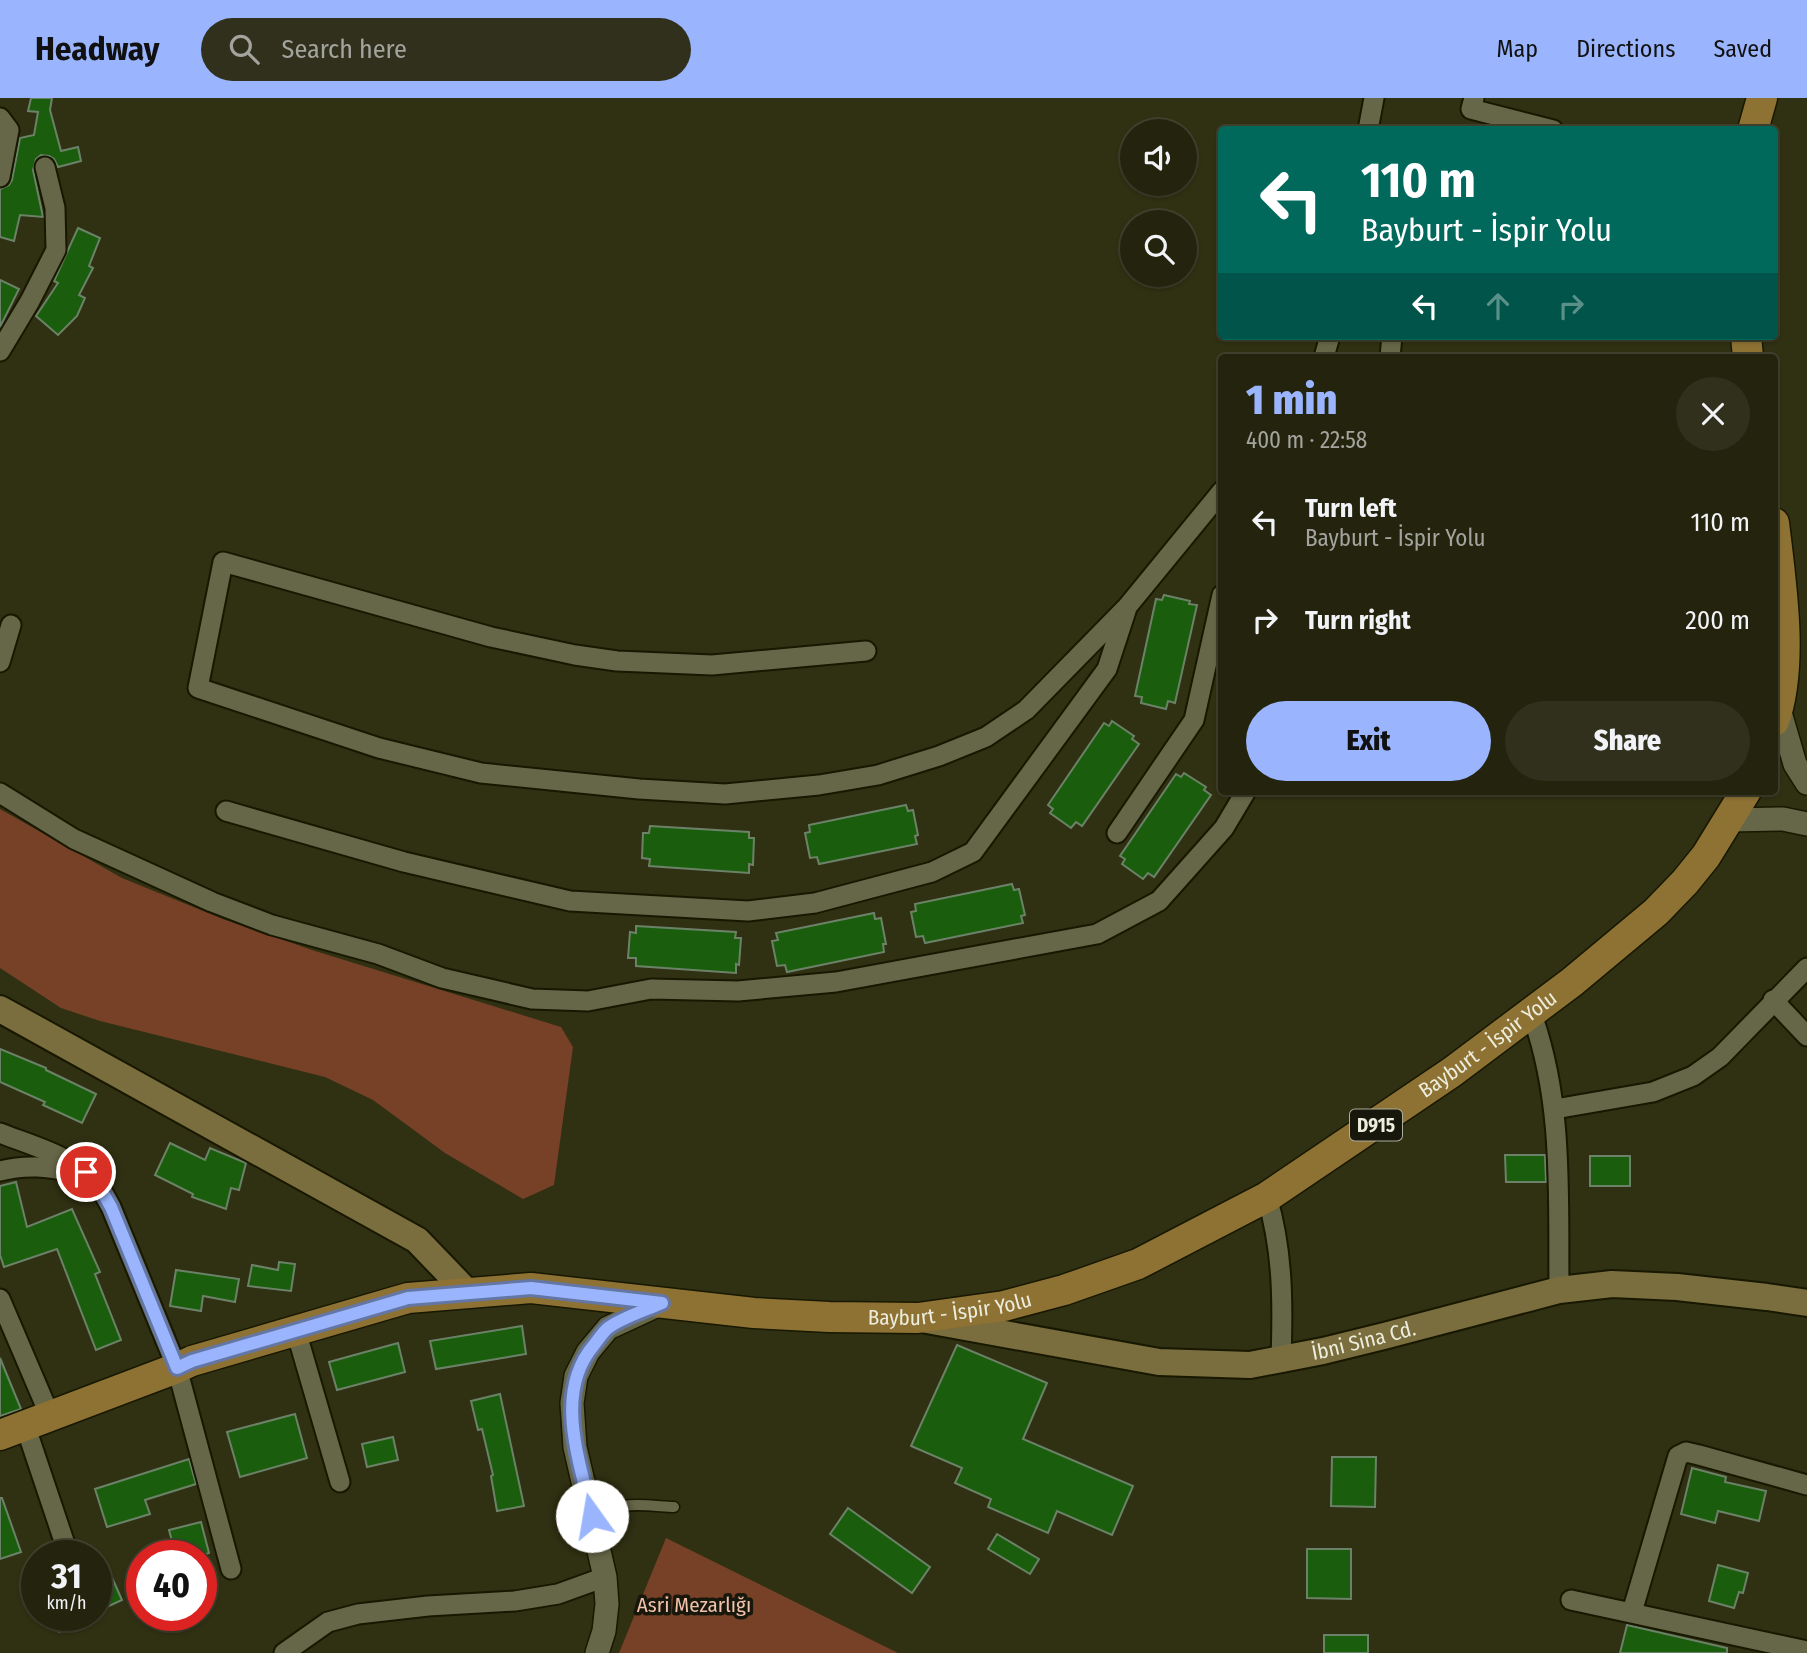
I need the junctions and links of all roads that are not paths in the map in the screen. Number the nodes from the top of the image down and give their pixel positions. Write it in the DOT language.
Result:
graph roads {
  1 [pos="1474,98"];
  2 [pos="1762,98"];
  3 [pos="1374,101"];
  4 [pos="1499,107"];
  5 [pos="0,118"];
  6 [pos="1369,126"];
  7 [pos="1377,126"];
  8 [pos="1544,126"];
  9 [pos="1754,126"];
  10 [pos="45,167"];
  11 [pos="0,177"];
  12 [pos="0,351"];
  13 [pos="1218,496"];
  14 [pos="1778,572"];
  15 [pos="1127,607"];
  16 [pos="1218,612"];
  17 [pos="11,625"];
  18 [pos="866,650"];
  19 [pos="0,662"];
  20 [pos="1778,708"];
  21 [pos="1778,718"];
  22 [pos="1807,783"];
  23 [pos="0,793"];
  24 [pos="1244,795"];
  25 [pos="1744,795"];
  26 [pos="226,811"];
  27 [pos="1730,820"];
  28 [pos="1807,824"];
  29 [pos="1117,833"];
  30 [pos="1807,968"];
  31 [pos="1773,1000"];
  32 [pos="0,1009"];
  33 [pos="1531,1012"];
  34 [pos="1807,1036"];
  35 [pos="1555,1109"];
  36 [pos="0,1133"];
  37 [pos="0,1171"];
  38 [pos="89,1175"];
  39 [pos="1267,1196"];
  40 [pos="1559,1290"];
  41 [pos="468,1293"];
  42 [pos="0,1299"];
  43 [pos="662,1303"];
  44 [pos="1807,1303"];
  45 [pos="918,1318"];
  46 [pos="296,1331"];
  47 [pos="1281,1359"];
  48 [pos="177,1368"];
  49 [pos="25,1425"];
  50 [pos="340,1482"];
  51 [pos="1807,1485"];
  52 [pos="674,1507"];
  53 [pos="64,1540"];
  54 [pos="597,1543"];
  55 [pos="231,1569"];
  56 [pos="605,1577"];
  57 [pos="1571,1600"];
  58 [pos="1632,1612"];
  59 [pos="1807,1651"];
  60 [pos="284,1653"];
  61 [pos="597,1653"];
  1 -- 4 [label="street"];
  2 -- 9 [label="main road"];
  3 -- 6 [label="street"];
  3 -- 7 [label="street"];
  4 -- 8 [label="street"];
  5 -- 11 [label="street"];
  10 -- 12 [label="street"];
  13 -- 15 [label="street"];
  14 -- 20 [label="main road"];
  15 -- 18 [label="street"];
  15 -- 26 [label="street"];
  16 -- 29 [label="street"];
  17 -- 19 [label="street"];
  21 -- 22 [label="street"];
  23 -- 24 [label="street"];
  25 -- 27 [label="main road, Bayburt - İspir Yolu / D915"];
  27 -- 28 [label="street"];
  27 -- 33 [label="main road, Bayburt - İspir Yolu / D915"];
  30 -- 31 [label="street"];
  31 -- 34 [label="street"];
  31 -- 35 [label="street"];
  32 -- 41 [label="main road"];
  33 -- 35 [label="street"];
  33 -- 39 [label="main road, Bayburt - İspir Yolu / D915"];
  35 -- 40 [label="street"];
  36 -- 38 [label="street"];
  37 -- 38 [label="street"];
  38 -- 48 [label="street"];
  39 -- 45 [label="main road, Bayburt - İspir Yolu / D915"];
  39 -- 47 [label="street"];
  40 -- 44 [label="main road, İbni Sina Cd."];
  40 -- 47 [label="main road, İbni Sina Cd."];
  41 -- 43 [label="main road, Bayburt - İspir Yolu / D915"];
  41 -- 46 [label="main road, Bayburt - İspir Yolu / D915"];
  42 -- 49 [label="street"];
  43 -- 45 [label="main road, Bayburt - İspir Yolu / D915"];
  43 -- 54 [label="street"];
  45 -- 47 [label="main road, İbni Sina Cd."];
  46 -- 48 [label="main road, Bayburt - İspir Yolu / D915"];
  46 -- 50 [label="street"];
  48 -- 49 [label="main road, Bayburt - İspir Yolu / D915"];
  48 -- 55 [label="street"];
  49 -- 53 [label="street"];
  51 -- 58 [label="street"];
  52 -- 54 [label="lane"];
  54 -- 56 [label="street"];
  56 -- 60 [label="street"];
  56 -- 61 [label="street"];
  57 -- 58 [label="street"];
  58 -- 59 [label="street"];
}
